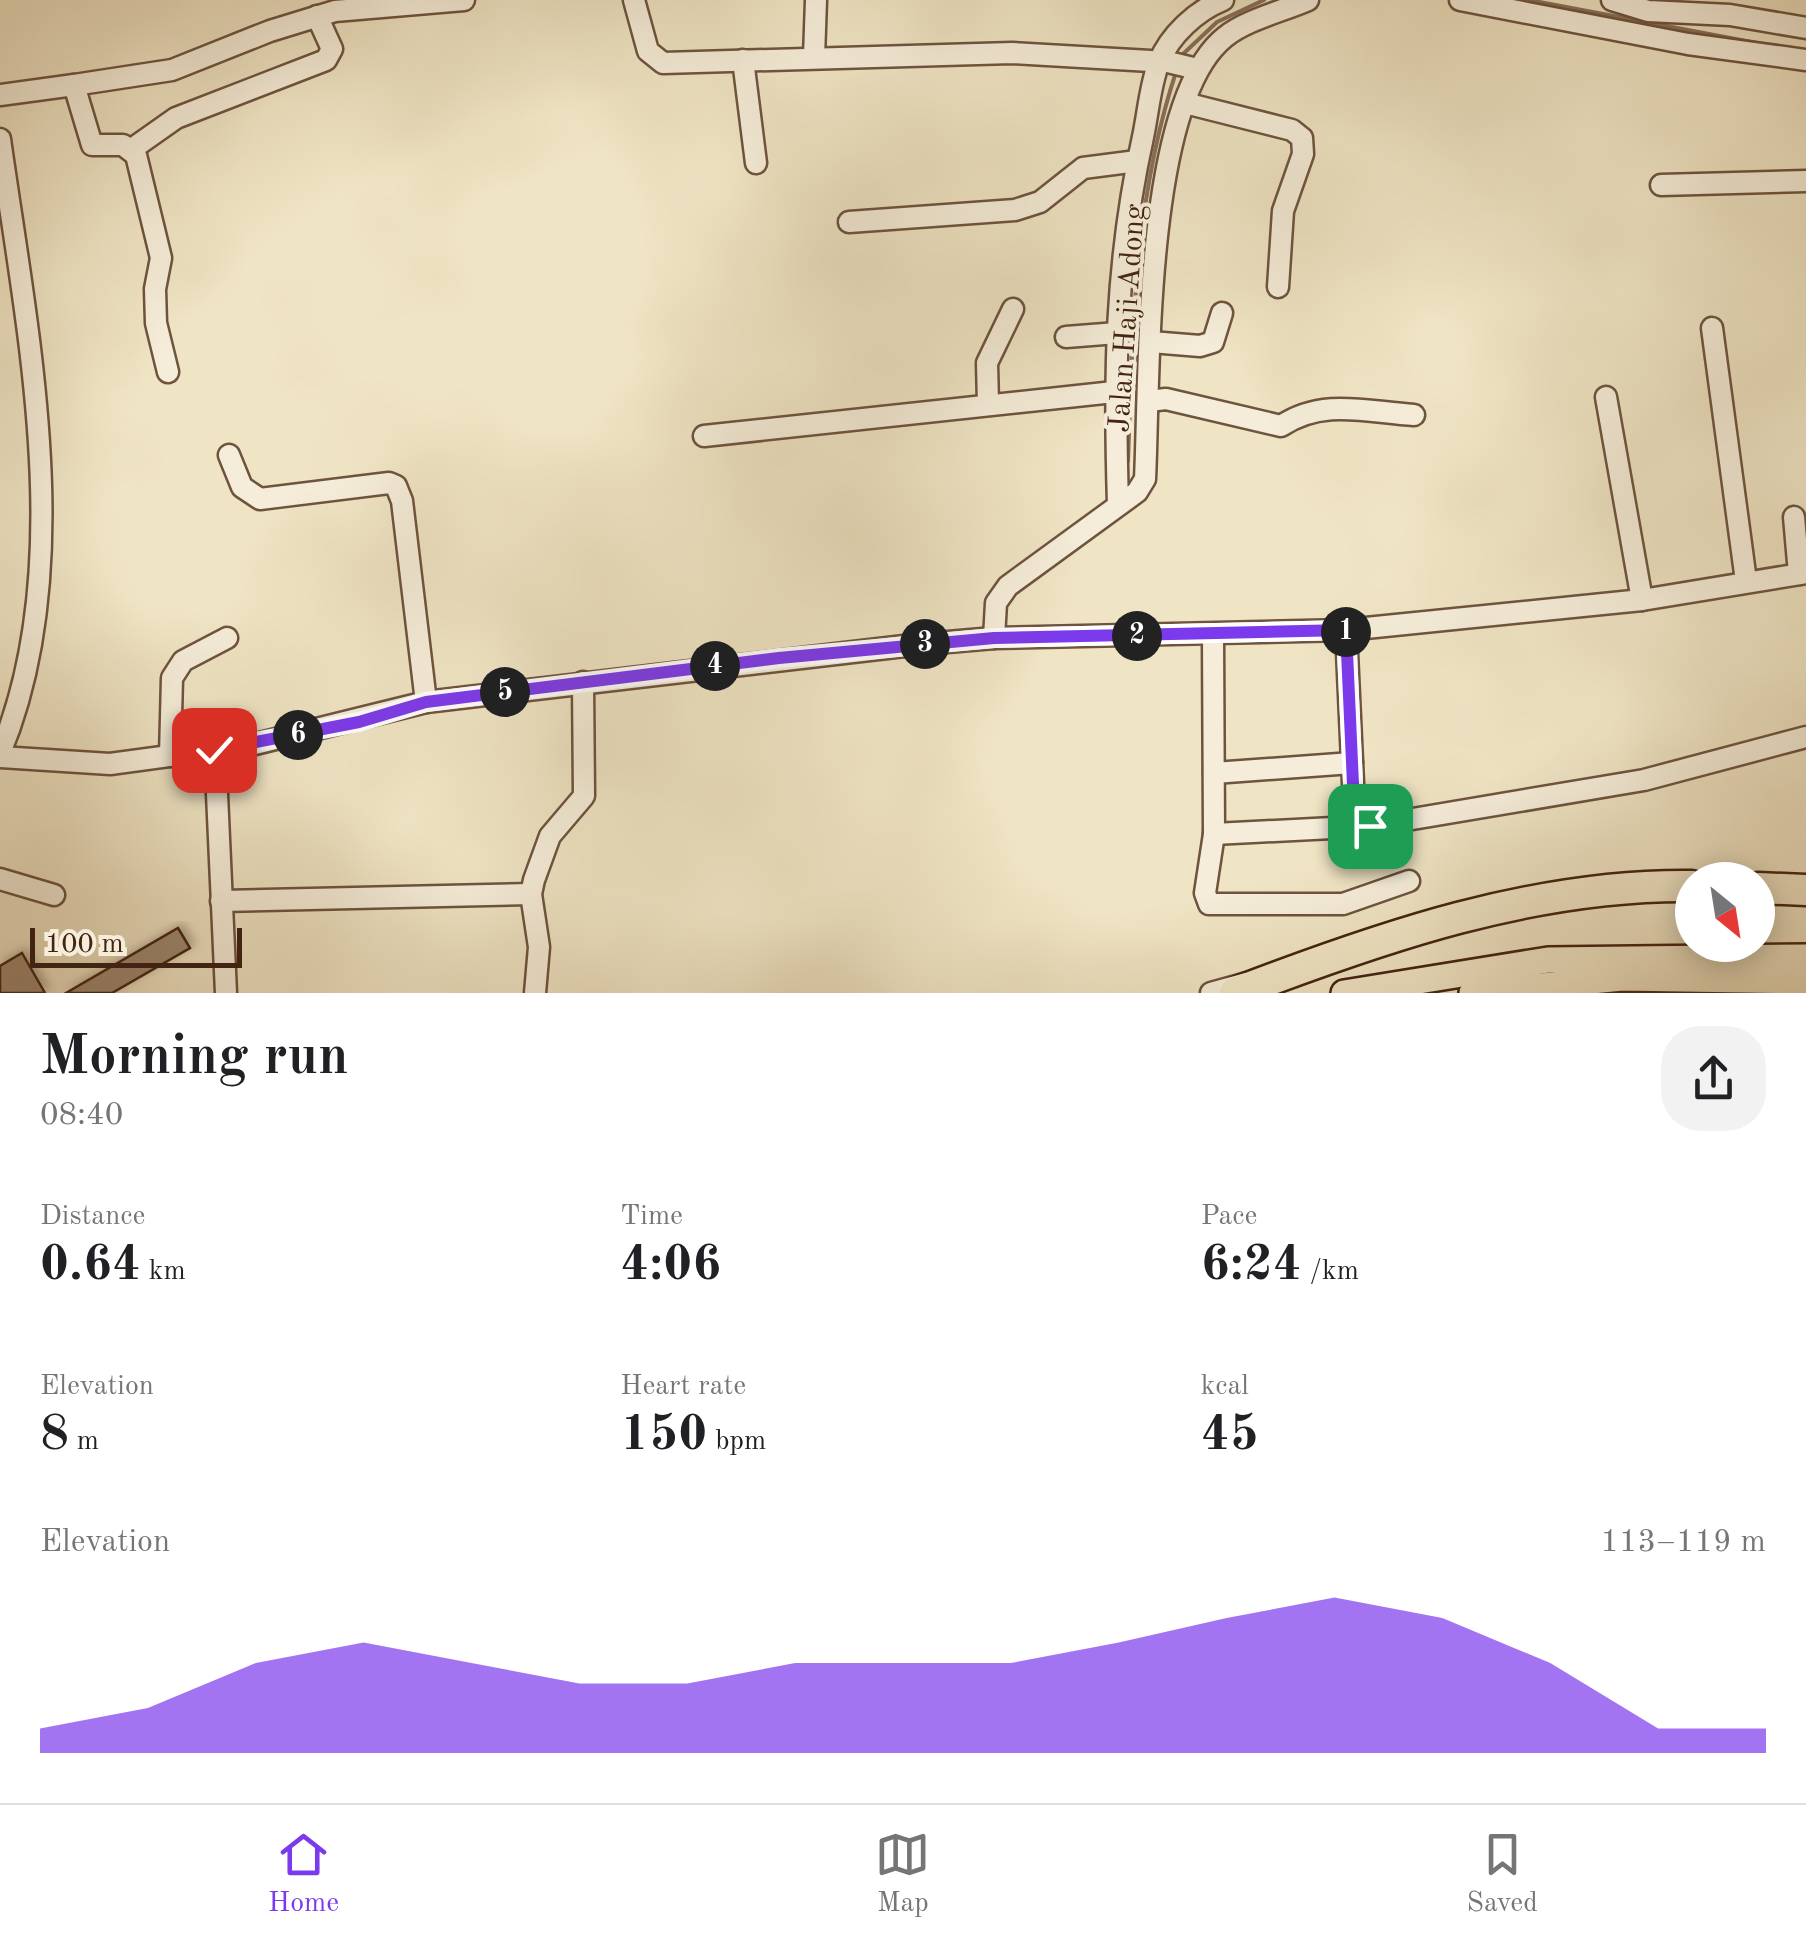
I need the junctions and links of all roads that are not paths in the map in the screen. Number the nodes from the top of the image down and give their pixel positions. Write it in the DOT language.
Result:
graph roads {
  1 [pos="464,0"];
  2 [pos="634,0"];
  3 [pos="816,0"];
  4 [pos="1223,0"];
  5 [pos="1308,0"];
  6 [pos="1460,0"];
  7 [pos="1612,0"];
  8 [pos="1733,8"];
  9 [pos="316,16"];
  10 [pos="1806,28"];
  11 [pos="1690,30"];
  12 [pos="814,57"];
  13 [pos="744,60"];
  14 [pos="1806,60"];
  15 [pos="1163,62"];
  16 [pos="1194,69"];
  17 [pos="74,85"];
  18 [pos="0,95"];
  19 [pos="1185,103"];
  20 [pos="0,139"];
  21 [pos="132,150"];
  22 [pos="1138,161"];
  23 [pos="756,164"];
  24 [pos="1806,181"];
  25 [pos="1660,184"];
  26 [pos="849,222"];
  27 [pos="1278,287"];
  28 [pos="1013,310"];
  29 [pos="1222,313"];
  30 [pos="1712,328"];
  31 [pos="1117,333"];
  32 [pos="1066,336"];
  33 [pos="1151,342"];
  34 [pos="168,372"];
  35 [pos="1114,392"];
  36 [pos="1606,397"];
  37 [pos="1149,400"];
  38 [pos="988,404"];
  39 [pos="1414,415"];
  40 [pos="704,436"];
  41 [pos="229,455"];
  42 [pos="1118,504"];
  43 [pos="1794,517"];
  44 [pos="1803,574"];
  45 [pos="1746,582"];
  46 [pos="1642,600"];
  47 [pos="1346,630"];
  48 [pos="1214,636"];
  49 [pos="228,638"];
  50 [pos="994,638"];
  51 [pos="583,682"];
  52 [pos="426,702"];
  53 [pos="1806,737"];
  54 [pos="214,750"];
  55 [pos="0,755"];
  56 [pos="170,756"];
  57 [pos="1352,763"];
  58 [pos="1214,773"];
  59 [pos="1355,828"];
  60 [pos="1214,834"];
  61 [pos="0,878"];
  62 [pos="1409,881"];
  63 [pos="1675,887"];
  64 [pos="1806,887"];
  65 [pos="1775,888"];
  66 [pos="531,894"];
  67 [pos="54,895"];
  68 [pos="221,901"];
  69 [pos="1806,957"];
  70 [pos="1312,964"];
  71 [pos="1806,981"];
  72 [pos="226,993"];
  73 [pos="535,993"];
  74 [pos="1210,993"];
  75 [pos="1235,993"];
  76 [pos="1344,993"];
  77 [pos="1472,993"];
  1 -- 9 [label="street"];
  2 -- 13 [label="street"];
  3 -- 12 [label="street"];
  4 -- 15 [label="street"];
  5 -- 16 [label="street, Jalan Haji Adong"];
  6 -- 11 [label="street"];
  7 -- 11 [label="street"];
  8 -- 10 [label="street"];
  8 -- 11 [label="street"];
  9 -- 17 [label="street"];
  9 -- 21 [label="street"];
  11 -- 14 [label="street"];
  12 -- 13 [label="street"];
  12 -- 15 [label="street"];
  13 -- 23 [label="street"];
  15 -- 16 [label="street"];
  15 -- 22 [label="street"];
  16 -- 19 [label="street, Jalan Haji Adong"];
  17 -- 18 [label="street"];
  17 -- 21 [label="street"];
  19 -- 27 [label="street"];
  19 -- 33 [label="street, Jalan Haji Adong"];
  20 -- 55 [label="street"];
  21 -- 34 [label="street"];
  22 -- 26 [label="street"];
  22 -- 31 [label="street"];
  24 -- 25 [label="street"];
  28 -- 38 [label="street"];
  29 -- 33 [label="street"];
  30 -- 45 [label="street"];
  31 -- 32 [label="street"];
  31 -- 35 [label="street"];
  33 -- 37 [label="street, Jalan Haji Adong"];
  35 -- 38 [label="street"];
  35 -- 42 [label="street"];
  36 -- 46 [label="street"];
  37 -- 39 [label="street"];
  37 -- 42 [label="street, Jalan Haji Adong"];
  38 -- 40 [label="street"];
  41 -- 52 [label="street"];
  42 -- 50 [label="street, Jalan Haji Adong"];
  43 -- 44 [label="street"];
  44 -- 45 [label="street"];
  45 -- 46 [label="street"];
  46 -- 47 [label="street"];
  47 -- 48 [label="street"];
  47 -- 57 [label="street"];
  48 -- 50 [label="street"];
  48 -- 58 [label="street"];
  49 -- 56 [label="street"];
  50 -- 51 [label="street"];
  51 -- 52 [label="street"];
  51 -- 66 [label="street"];
  52 -- 54 [label="street"];
  53 -- 59 [label="street"];
  54 -- 56 [label="street"];
  54 -- 68 [label="street"];
  55 -- 56 [label="street"];
  57 -- 58 [label="street"];
  57 -- 59 [label="street"];
  58 -- 60 [label="street"];
  59 -- 60 [label="street"];
  60 -- 62 [label="street"];
  61 -- 67 [label="street"];
  63 -- 70 [label="highway"];
  64 -- 65 [label="highway"];
  66 -- 68 [label="street"];
  66 -- 73 [label="street"];
  68 -- 72 [label="street"];
  69 -- 76 [label="main road"];
  70 -- 74 [label="street"];
  70 -- 75 [label="highway"];
  71 -- 77 [label="main road"];
}
